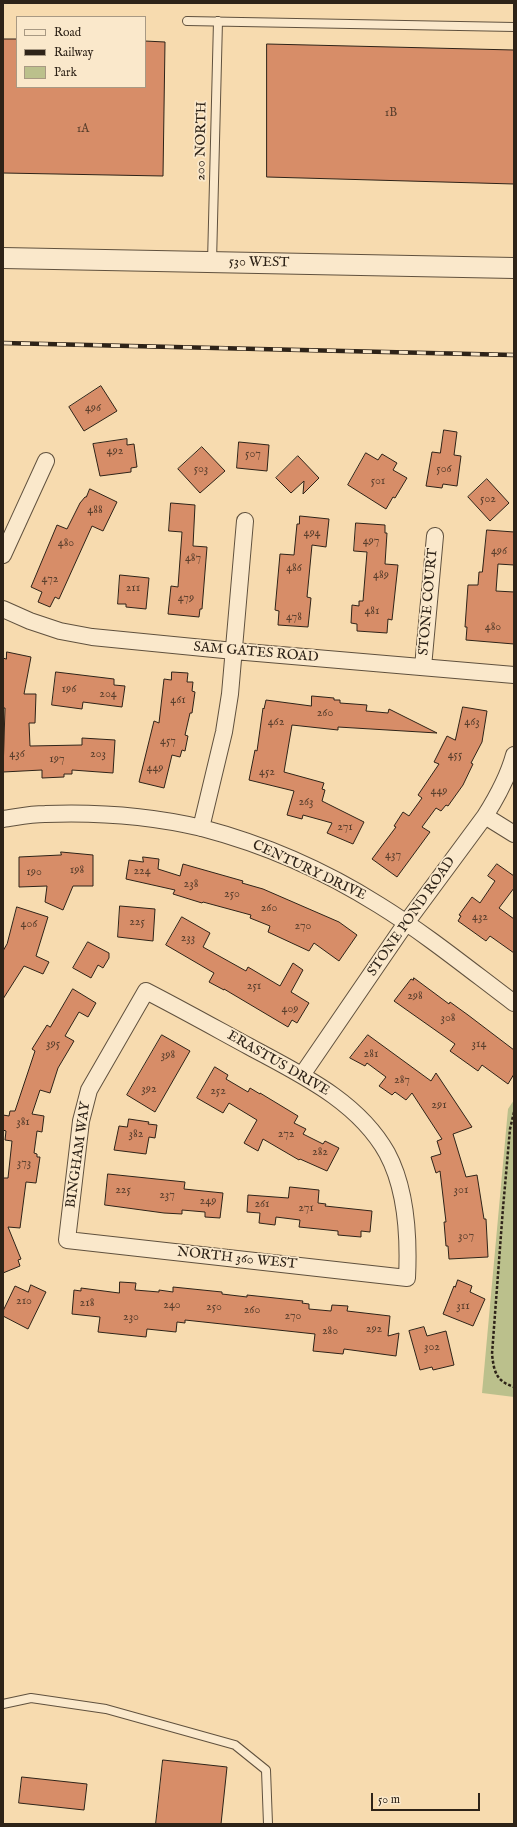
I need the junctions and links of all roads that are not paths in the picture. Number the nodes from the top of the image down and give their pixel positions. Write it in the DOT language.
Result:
graph roads {
  1 [pos="187,21"];
  2 [pos="218,21"];
  3 [pos="514,27"];
  4 [pos="3,258"];
  5 [pos="212,262"];
  6 [pos="514,268"];
  7 [pos="46,461"];
  8 [pos="245,521"];
  9 [pos="435,536"];
  10 [pos="3,555"];
  11 [pos="3,609"];
  12 [pos="234,651"];
  13 [pos="423,667"];
  14 [pos="514,675"];
  15 [pos="514,755"];
  16 [pos="485,816"];
  17 [pos="3,819"];
  18 [pos="201,828"];
  19 [pos="514,834"];
  20 [pos="406,923"];
  21 [pos="146,991"];
  22 [pos="514,1003"];
  23 [pos="302,1075"];
  24 [pos="67,1240"];
  25 [pos="407,1278"];
  26 [pos="3,1704"];
  27 [pos="268,1824"];
  1 -- 2 [label="lane"];
  2 -- 3 [label="lane"];
  2 -- 5 [label="lane, 200 NORTH"];
  4 -- 5 [label="street, 530 WEST"];
  5 -- 6 [label="street, 530 WEST"];
  7 -- 10 [label="street"];
  8 -- 12 [label="street"];
  9 -- 13 [label="street, STONE COURT"];
  11 -- 12 [label="street, SAM GATES ROAD"];
  12 -- 13 [label="street, SAM GATES ROAD"];
  12 -- 18 [label="street"];
  13 -- 14 [label="street, SAM GATES ROAD"];
  15 -- 16 [label="street, STONE POND ROAD"];
  16 -- 19 [label="street"];
  16 -- 20 [label="street, STONE POND ROAD"];
  17 -- 18 [label="street, CENTURY DRIVE"];
  18 -- 20 [label="street, CENTURY DRIVE"];
  20 -- 22 [label="street, CENTURY DRIVE"];
  20 -- 23 [label="street, STONE POND ROAD"];
  21 -- 23 [label="street, ERASTUS DRIVE"];
  21 -- 24 [label="street, BINGHAM WAY"];
  23 -- 25 [label="street, ERASTUS DRIVE"];
  24 -- 25 [label="street, NORTH 360 WEST"];
  26 -- 27 [label="lane"];
}
